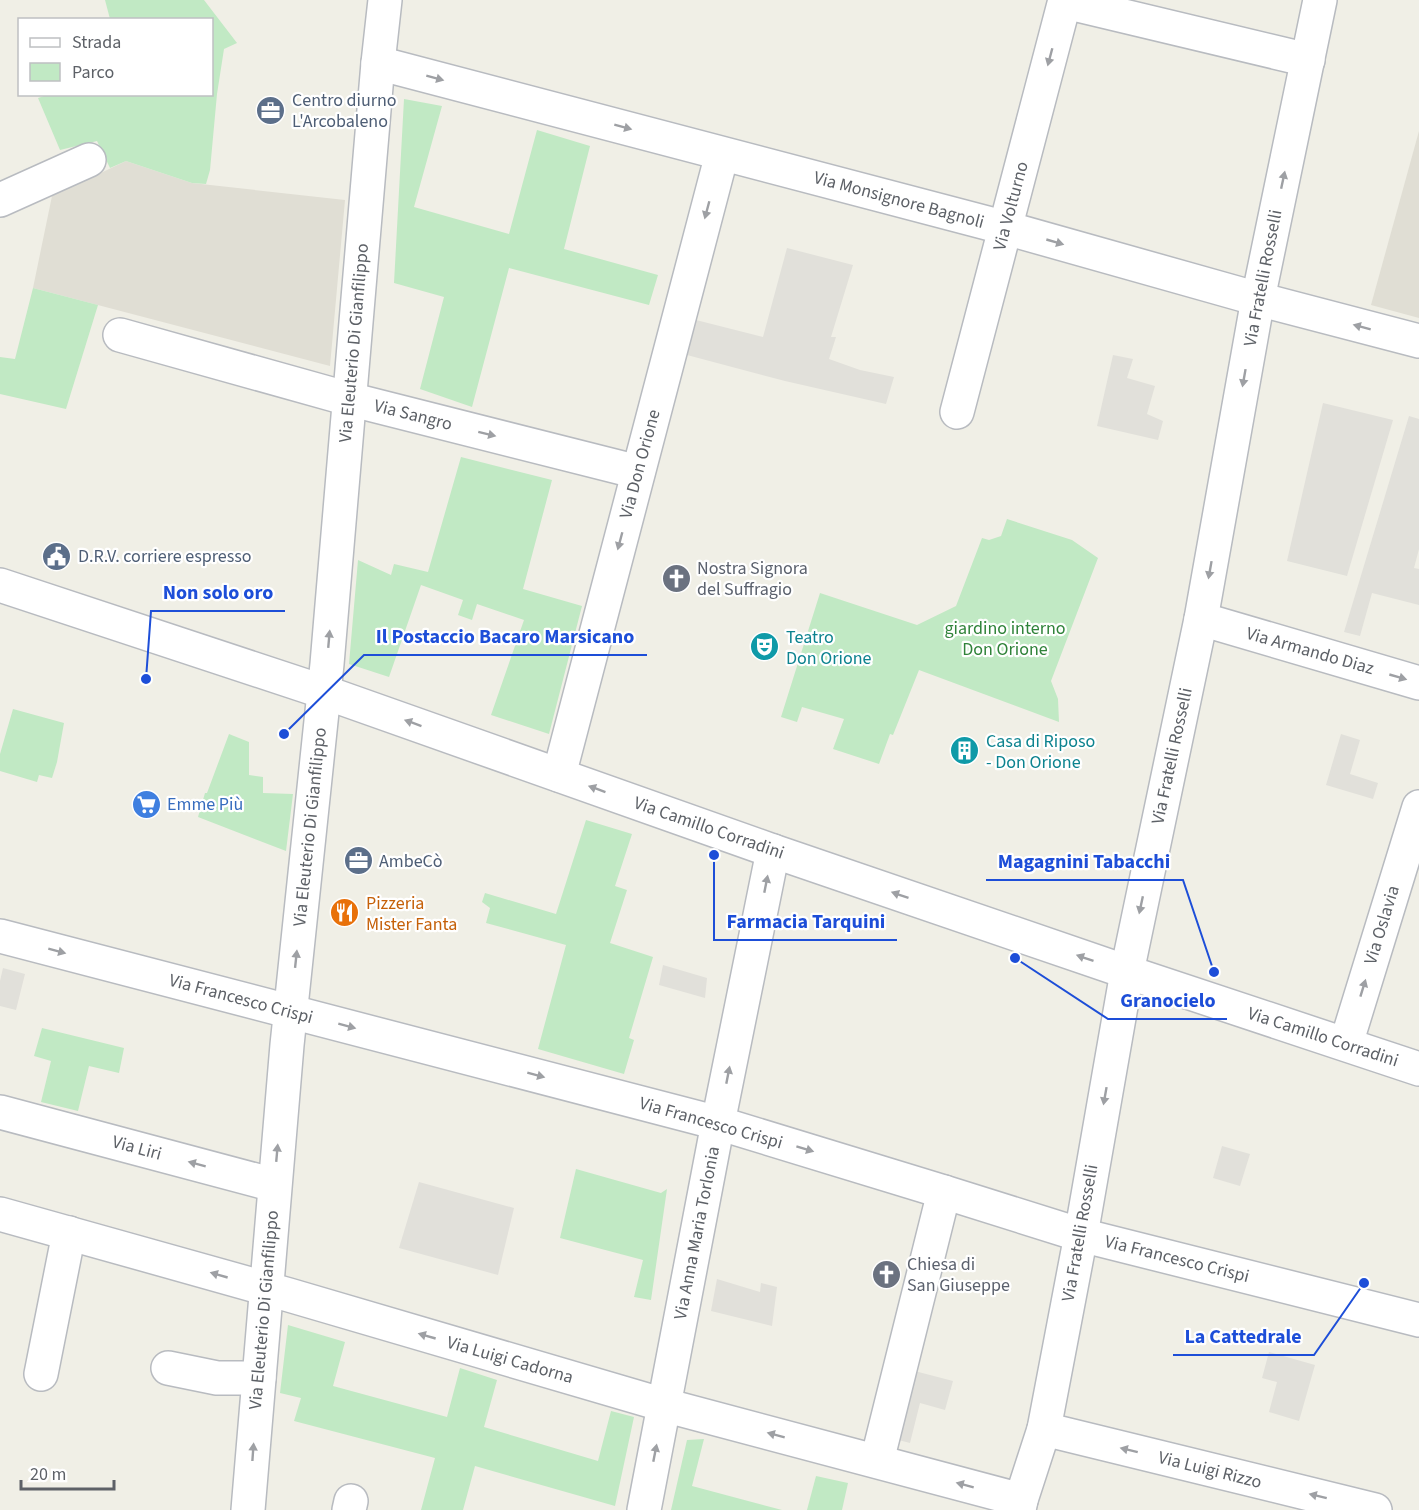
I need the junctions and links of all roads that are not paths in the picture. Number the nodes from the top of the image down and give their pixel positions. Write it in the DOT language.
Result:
graph roads {
  1 [pos="385,0"];
  2 [pos="1320,0"];
  3 [pos="1065,1"];
  4 [pos="1308,60"];
  5 [pos="378,63"];
  6 [pos="722,154"];
  7 [pos="88,160"];
  8 [pos="0,200"];
  9 [pos="1006,228"];
  10 [pos="1258,299"];
  11 [pos="120,335"];
  12 [pos="1419,341"];
  13 [pos="349,399"];
  14 [pos="957,412"];
  15 [pos="638,471"];
  16 [pos="0,585"];
  17 [pos="1201,619"];
  18 [pos="1419,683"];
  19 [pos="324,692"];
  20 [pos="559,775"];
  21 [pos="1419,807"];
  22 [pos="773,851"];
  23 [pos="0,936"];
  24 [pos="1127,972"];
  25 [pos="291,1012"];
  26 [pos="1346,1044"];
  27 [pos="1419,1069"];
  28 [pos="0,1112"];
  29 [pos="718,1123"];
  30 [pos="274,1185"];
  31 [pos="944,1192"];
  32 [pos="0,1214"];
  33 [pos="69,1233"];
  34 [pos="1081,1235"];
  35 [pos="266,1289"];
  36 [pos="1419,1320"];
  37 [pos="168,1368"];
  38 [pos="41,1374"];
  39 [pos="259,1378"];
  40 [pos="664,1405"];
  41 [pos="1044,1429"];
  42 [pos="877,1461"];
  43 [pos="1020,1505"];
  44 [pos="248,1510"];
  45 [pos="644,1510"];
  46 [pos="1375,1510"];
  1 -- 5 [label="street, Via Eleuterio Di Gianfilippo"];
  2 -- 4 [label="street, Via Fratelli Rosselli"];
  3 -- 4 [label="street"];
  3 -- 9 [label="street, Via Volturno, one-way"];
  10 -- 4 [label="street, Via Fratelli Rosselli, one-way"];
  5 -- 6 [label="street, Via Monsignore Bagnoli, one-way"];
  5 -- 13 [label="street, Via Eleuterio Di Gianfilippo"];
  6 -- 9 [label="street, Via Monsignore Bagnoli"];
  6 -- 15 [label="street, Via Don Orione, one-way"];
  7 -- 8 [label="street"];
  9 -- 10 [label="street, Via Monsignore Bagnoli, one-way"];
  9 -- 14 [label="street, Via Volturno"];
  12 -- 10 [label="street, Via Monsignore Bagnoli, one-way"];
  10 -- 17 [label="street, Via Fratelli Rosselli, one-way"];
  11 -- 13 [label="street, Via Sangro"];
  13 -- 15 [label="street, Via Sangro, one-way"];
  19 -- 13 [label="street, Via Eleuterio Di Gianfilippo, one-way"];
  15 -- 20 [label="street, Via Don Orione, one-way"];
  16 -- 19 [label="street, Via Camillo Corradini"];
  17 -- 18 [label="street, Via Armando Diaz, one-way"];
  17 -- 24 [label="street, Via Fratelli Rosselli, one-way"];
  20 -- 19 [label="street, Via Camillo Corradini, one-way"];
  25 -- 19 [label="street, Via Eleuterio Di Gianfilippo, one-way"];
  22 -- 20 [label="street, Via Camillo Corradini, one-way"];
  26 -- 21 [label="street, Via Oslavia, one-way"];
  24 -- 22 [label="street, Via Camillo Corradini, one-way"];
  29 -- 22 [label="street, Via Anna Maria Torlonia, one-way"];
  23 -- 25 [label="street, Via Francesco Crispi, one-way"];
  24 -- 26 [label="street, Via Camillo Corradini"];
  24 -- 34 [label="street, Via Fratelli Rosselli, one-way"];
  25 -- 29 [label="street, Via Francesco Crispi, one-way"];
  30 -- 25 [label="street, Via Eleuterio Di Gianfilippo, one-way"];
  26 -- 27 [label="street, Via Camillo Corradini"];
  30 -- 28 [label="street, Via Liri, one-way"];
  29 -- 31 [label="street, Via Francesco Crispi, one-way"];
  29 -- 40 [label="street, Via Anna Maria Torlonia"];
  30 -- 35 [label="street, Via Eleuterio Di Gianfilippo"];
  31 -- 34 [label="street, Via Francesco Crispi"];
  31 -- 42 [label="street"];
  32 -- 33 [label="street, Via Luigi Cadorna"];
  35 -- 33 [label="street, Via Luigi Cadorna, one-way"];
  33 -- 38 [label="street"];
  34 -- 36 [label="street, Via Francesco Crispi"];
  34 -- 41 [label="street, Via Fratelli Rosselli"];
  35 -- 39 [label="street, Via Eleuterio Di Gianfilippo"];
  40 -- 35 [label="street, Via Luigi Cadorna, one-way"];
  37 -- 39 [label="street"];
  44 -- 39 [label="street, Via Eleuterio Di Gianfilippo, one-way"];
  42 -- 40 [label="street, Via Luigi Cadorna, one-way"];
  45 -- 40 [label="street, Via Anna Maria Torlonia, one-way"];
  41 -- 43 [label="street, Via Fratelli Rosselli"];
  46 -- 41 [label="street, Via Luigi Rizzo, one-way"];
  43 -- 42 [label="street, Via Luigi Cadorna, one-way"];
}
